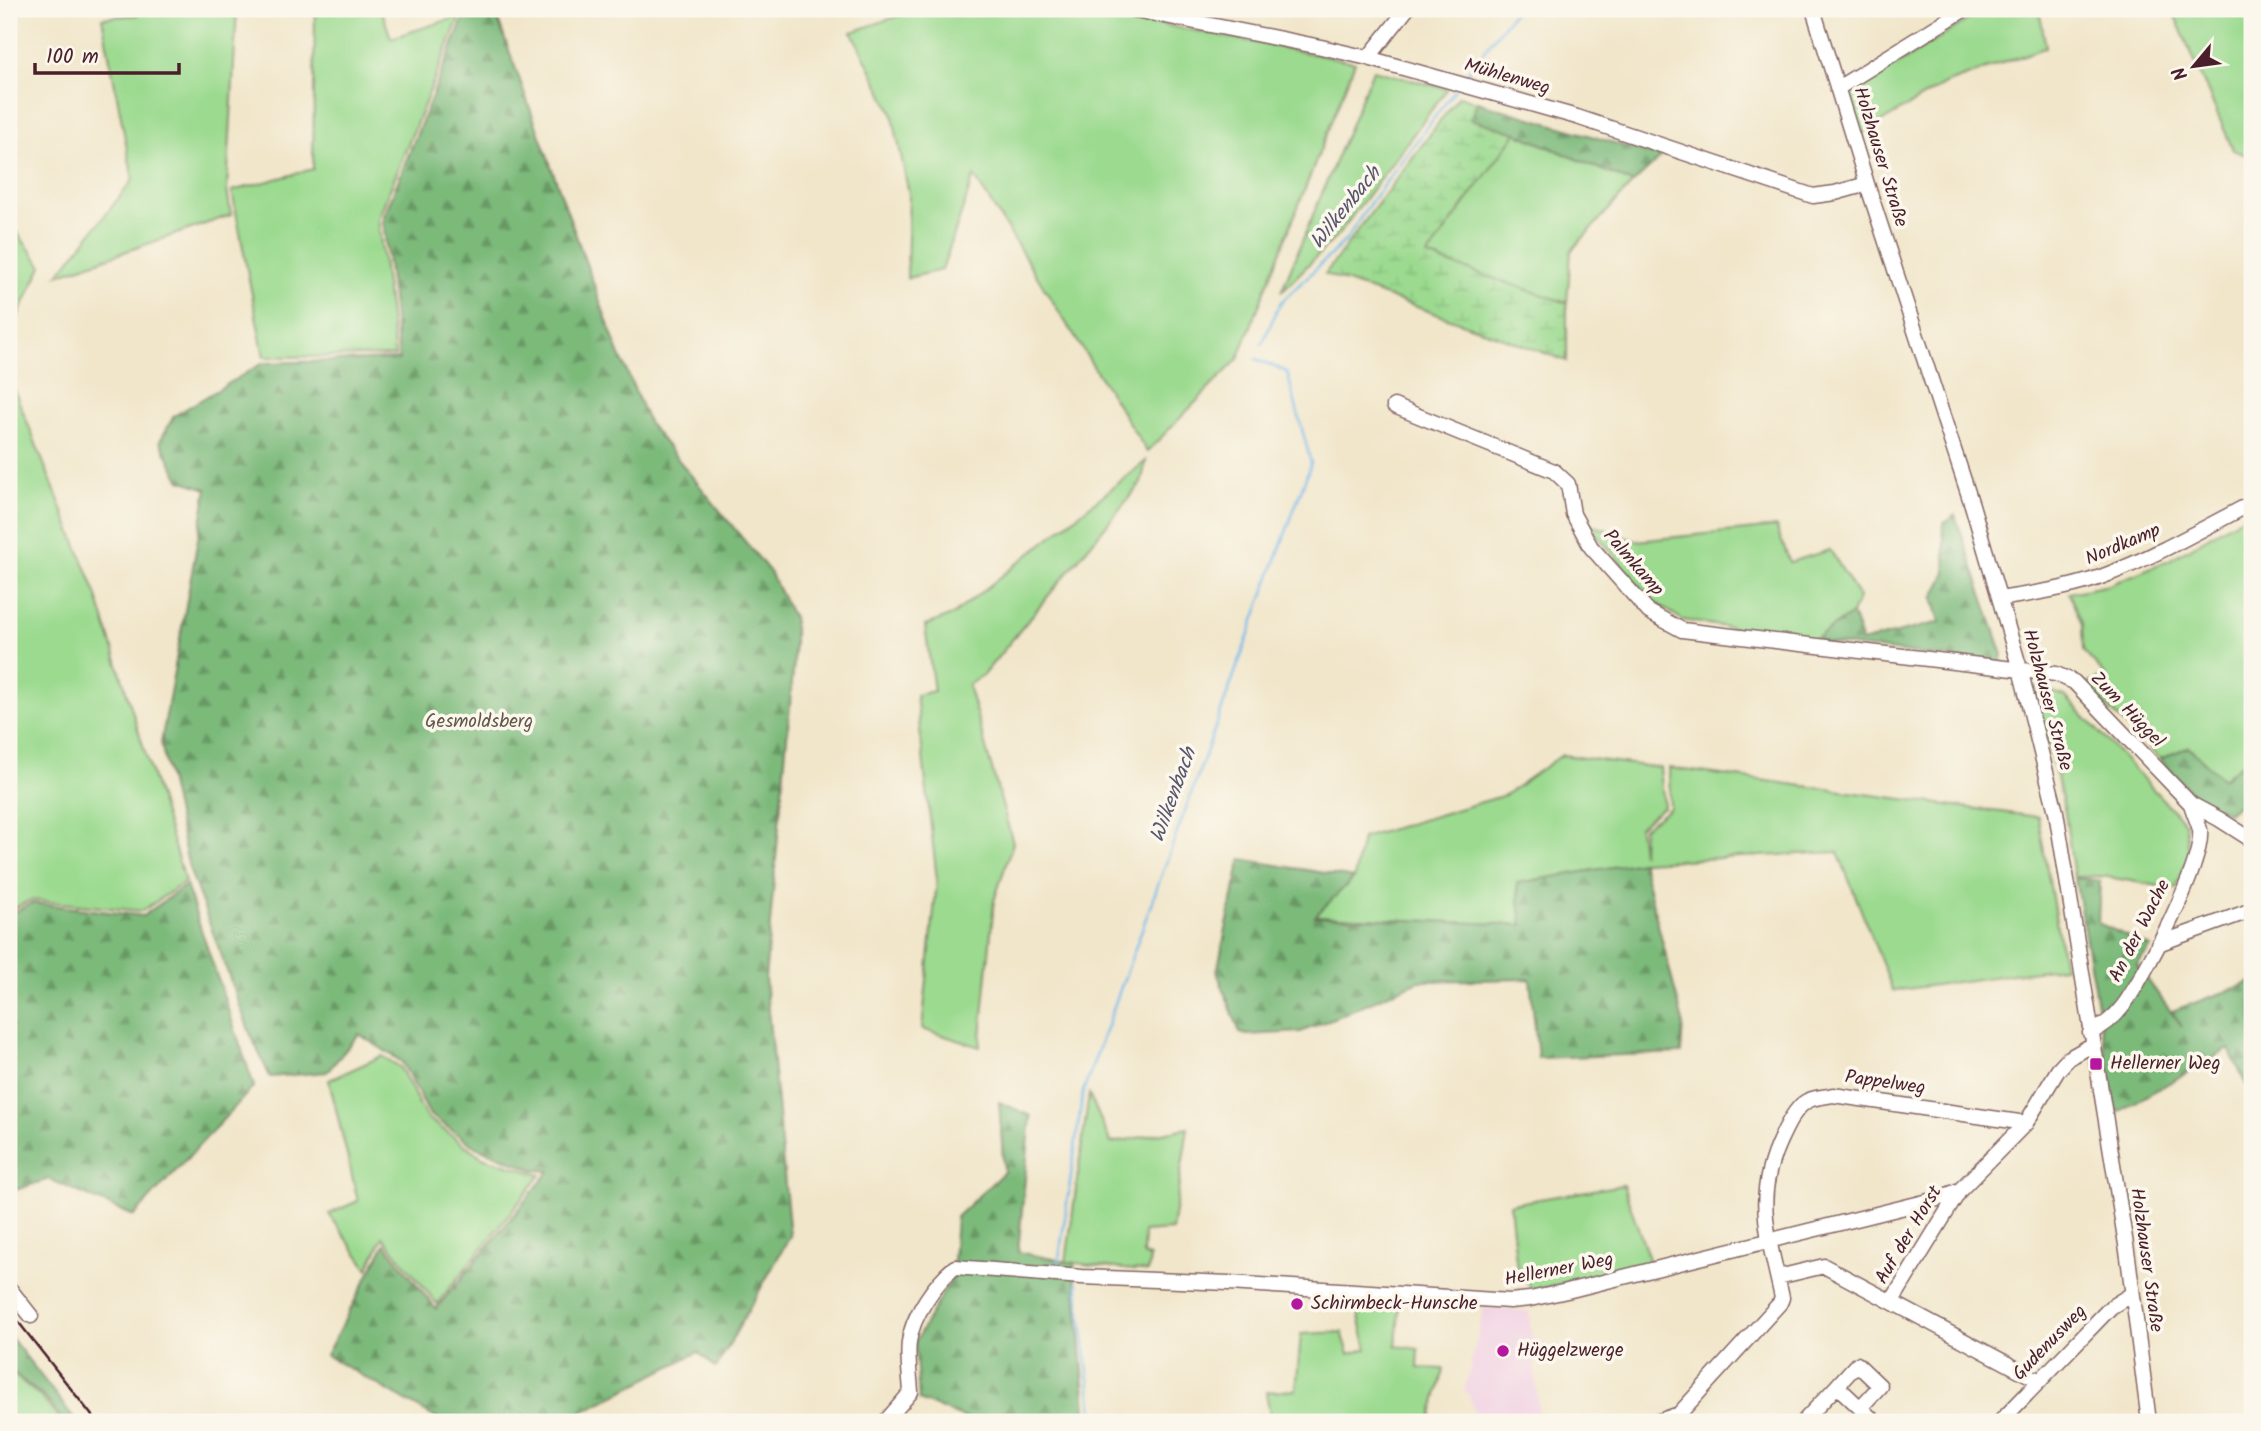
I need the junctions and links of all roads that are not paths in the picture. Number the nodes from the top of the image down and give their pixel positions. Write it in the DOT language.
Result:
graph roads {
  1 [pos="1130,9"];
  2 [pos="1407,9"];
  3 [pos="1813,9"];
  4 [pos="1965,9"];
  5 [pos="1368,58"];
  6 [pos="1838,88"];
  7 [pos="1867,184"];
  8 [pos="1394,406"];
  9 [pos="2252,503"];
  10 [pos="2000,599"];
  11 [pos="2020,670"];
  12 [pos="2191,804"];
  13 [pos="2200,831"];
  14 [pos="2252,840"];
  15 [pos="2252,909"];
  16 [pos="2158,944"];
  17 [pos="2091,1039"];
  18 [pos="2026,1123"];
  19 [pos="1960,1190"];
  20 [pos="1769,1241"];
  21 [pos="1778,1276"];
  22 [pos="9,1288"];
  23 [pos="2132,1294"];
  24 [pos="1892,1301"];
  25 [pos="31,1316"];
  26 [pos="2040,1381"];
  27 [pos="1837,1386"];
  28 [pos="1860,1408"];
  29 [pos="885,1422"];
  30 [pos="1656,1422"];
  31 [pos="1803,1422"];
  32 [pos="1875,1422"];
  33 [pos="2000,1422"];
  34 [pos="2149,1422"];
  1 -- 5 [label="street, Mühlenweg"];
  2 -- 5 [label="street"];
  3 -- 6 [label="street, Holzhauser Straße"];
  4 -- 6 [label="street"];
  5 -- 7 [label="street, Mühlenweg"];
  6 -- 7 [label="street, Holzhauser Straße"];
  7 -- 10 [label="street, Holzhauser Straße"];
  8 -- 11 [label="street, Palmkamp"];
  9 -- 10 [label="street, Nordkamp"];
  10 -- 11 [label="street, Holzhauser Straße"];
  11 -- 12 [label="street, Zum Hüggel"];
  11 -- 17 [label="street, Holzhauser Straße"];
  12 -- 13 [label="street, Zum Hüggel"];
  12 -- 14 [label="street, Zum Hüggel"];
  13 -- 16 [label="street, An der Wache"];
  15 -- 16 [label="street"];
  16 -- 17 [label="street, An der Wache"];
  17 -- 18 [label="street, Hellerner Weg"];
  17 -- 23 [label="street, Holzhauser Straße"];
  18 -- 19 [label="street, Hellerner Weg"];
  18 -- 20 [label="street, Pappelweg"];
  19 -- 20 [label="street, Hellerner Weg"];
  19 -- 24 [label="street, Auf der Horst"];
  20 -- 21 [label="street, Pappelweg"];
  20 -- 29 [label="street, Hellerner Weg"];
  21 -- 24 [label="street, Auf der Horst"];
  21 -- 30 [label="street, Pappelweg"];
  22 -- 25 [label="street"];
  23 -- 26 [label="street, Gudenusweg"];
  23 -- 34 [label="street, Holzhauser Straße"];
  24 -- 26 [label="street, Auf der Horst"];
  26 -- 33 [label="street, Gudenusweg"];
  27 -- 28 [label="street"];
  27 -- 28 [label="street"];
  27 -- 31 [label="street"];
  28 -- 32 [label="street"];
}
